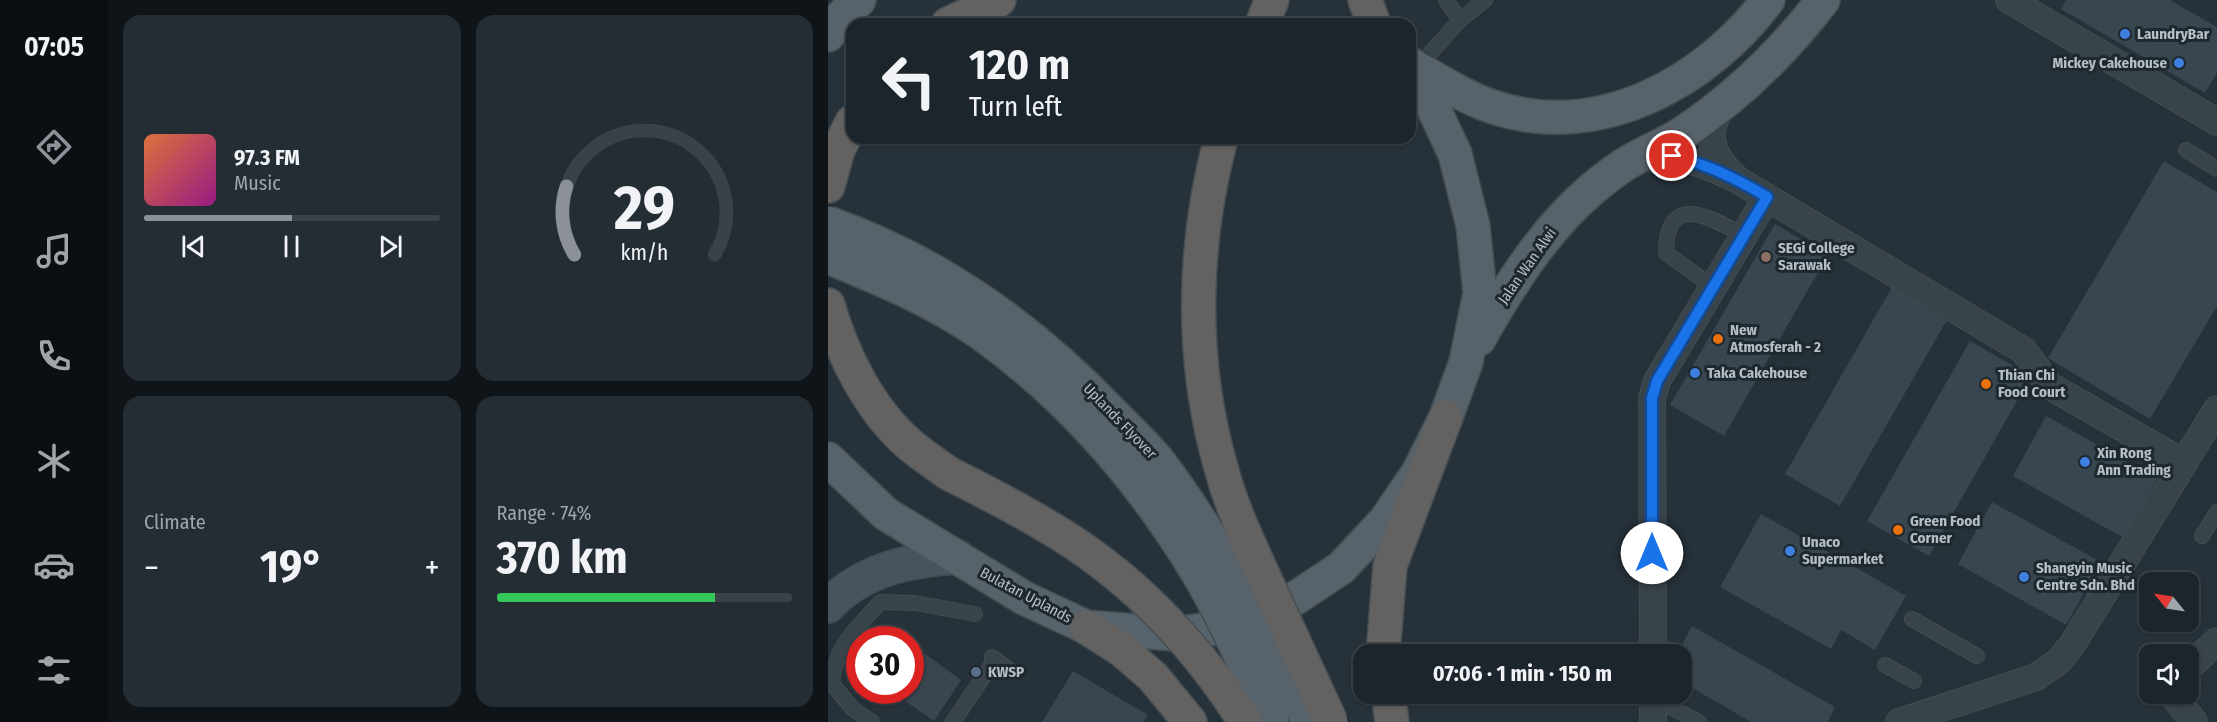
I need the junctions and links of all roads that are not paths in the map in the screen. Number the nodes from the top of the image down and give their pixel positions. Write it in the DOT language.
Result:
graph roads {
  1 [pos="999,0"];
  2 [pos="1272,0"];
  3 [pos="1348,0"];
  4 [pos="1365,0"];
  5 [pos="1446,0"];
  6 [pos="1485,0"];
  7 [pos="1768,0"];
  8 [pos="1823,0"];
  9 [pos="2009,0"];
  10 [pos="961,18"];
  11 [pos="1264,18"];
  12 [pos="1366,18"];
  13 [pos="1370,18"];
  14 [pos="1460,20"];
  15 [pos="1416,64"];
  16 [pos="1416,70"];
  17 [pos="1416,75"];
  18 [pos="1730,95"];
  19 [pos="2217,122"];
  20 [pos="846,134"];
  21 [pos="1219,144"];
  22 [pos="2186,150"];
  23 [pos="1633,159"];
  24 [pos="2217,169"];
  25 [pos="1736,178"];
  26 [pos="828,186"];
  27 [pos="1767,197"];
  28 [pos="828,222"];
  29 [pos="1744,235"];
  30 [pos="828,257"];
  31 [pos="1713,287"];
  32 [pos="828,305"];
  33 [pos="1466,362"];
  34 [pos="1446,417"];
  35 [pos="2214,420"];
  36 [pos="828,459"];
  37 [pos="2184,463"];
  38 [pos="2217,512"];
  39 [pos="2202,536"];
  40 [pos="958,557"];
  41 [pos="828,606"];
  42 [pos="975,614"];
  43 [pos="1912,619"];
  44 [pos="1086,627"];
  45 [pos="2217,641"];
  46 [pos="1384,644"];
  47 [pos="1653,644"];
  48 [pos="1977,656"];
  49 [pos="2199,658"];
  50 [pos="830,661"];
  51 [pos="1885,665"];
  52 [pos="1011,672"];
  53 [pos="1914,681"];
  54 [pos="1390,704"];
  55 [pos="1653,704"];
  56 [pos="2180,704"];
  57 [pos="854,709"];
  58 [pos="846,722"];
  59 [pos="872,722"];
  60 [pos="953,722"];
  61 [pos="1190,722"];
  62 [pos="1245,722"];
  63 [pos="1272,722"];
  64 [pos="1310,722"];
  65 [pos="1331,722"];
  66 [pos="1392,722"];
  67 [pos="1699,722"];
  68 [pos="1899,722"];
  69 [pos="2194,722"];
  1 -- 10 [label="highway"];
  2 -- 11 [label="highway"];
  3 -- 12 [label="main road"];
  4 -- 13 [label="highway"];
  5 -- 14 [label="lane"];
  6 -- 14 [label="lane"];
  7 -- 16 [label="main road"];
  8 -- 18 [label="main road, Jalan Wan Alwi"];
  9 -- 19 [label="street"];
  14 -- 15 [label="lane"];
  17 -- 33 [label="main road, Bulatan Uplands"];
  18 -- 23 [label="main road, Jalan Wan Alwi"];
  18 -- 25 [label="street"];
  20 -- 26 [label="highway"];
  21 -- 65 [label="highway, bridge"];
  22 -- 24 [label="lane"];
  23 -- 25 [label="street"];
  23 -- 33 [label="main road, Jalan Wan Alwi"];
  25 -- 27 [label="street"];
  27 -- 29 [label="street"];
  27 -- 37 [label="street"];
  28 -- 64 [label="main road, Uplands Flyover, bridge"];
  29 -- 31 [label="street"];
  29 -- 31 [label="lane"];
  30 -- 63 [label="main road, Uplands Flyover, bridge"];
  31 -- 47 [label="street"];
  32 -- 62 [label="highway, bridge"];
  33 -- 34 [label="main road, Bulatan Uplands"];
  34 -- 44 [label="main road, Bulatan Uplands"];
  34 -- 46 [label="highway"];
  35 -- 37 [label="street"];
  36 -- 40 [label="main road, Bulatan Uplands"];
  37 -- 68 [label="street"];
  38 -- 39 [label="lane"];
  40 -- 41 [label="main road"];
  40 -- 44 [label="main road, Bulatan Uplands"];
  42 -- 50 [label="lane"];
  43 -- 48 [label="lane"];
  44 -- 61 [label="highway"];
  45 -- 49 [label="street"];
  50 -- 57 [label="lane"];
  51 -- 53 [label="lane"];
  52 -- 60 [label="lane"];
  54 -- 66 [label="highway"];
  55 -- 67 [label="lane"];
  56 -- 69 [label="street"];
  57 -- 58 [label="lane"];
  57 -- 59 [label="lane"];
}
